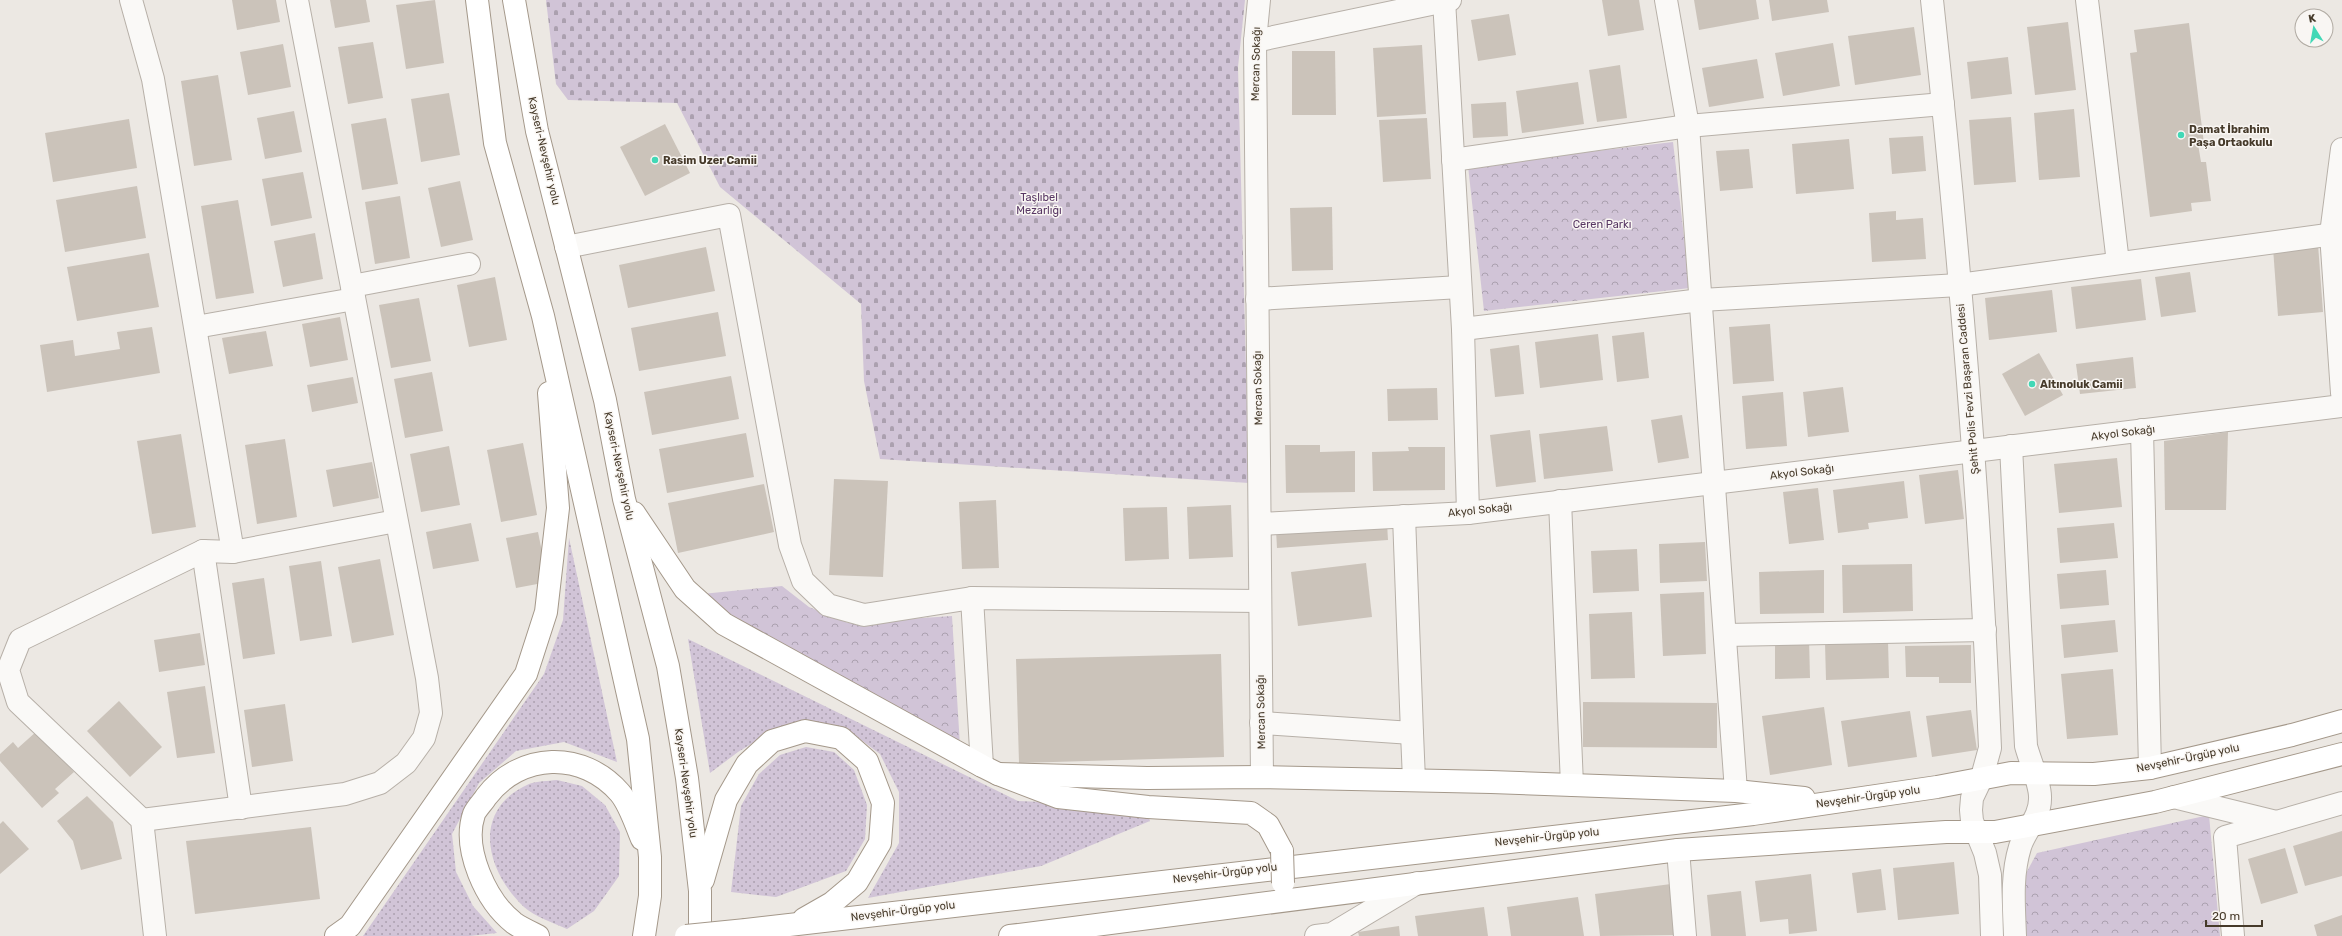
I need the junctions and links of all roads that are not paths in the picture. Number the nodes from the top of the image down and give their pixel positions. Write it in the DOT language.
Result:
graph roads {
  1 [pos="131,0"];
  2 [pos="297,0"];
  3 [pos="477,0"];
  4 [pos="514,0"];
  5 [pos="1259,0"];
  6 [pos="1446,0"];
  7 [pos="1666,0"];
  8 [pos="1932,0"];
  9 [pos="2087,0"];
  10 [pos="1255,41"];
  11 [pos="1943,104"];
  12 [pos="1688,126"];
  13 [pos="2342,149"];
  14 [pos="1453,160"];
  15 [pos="2336,233"];
  16 [pos="566,247"];
  17 [pos="2118,263"];
  18 [pos="470,264"];
  19 [pos="1959,285"];
  20 [pos="1460,286"];
  21 [pos="353,293"];
  22 [pos="1257,299"];
  23 [pos="1701,300"];
  24 [pos="543,316"];
  25 [pos="196,327"];
  26 [pos="1463,329"];
  27 [pos="2342,393"];
  28 [pos="2342,406"];
  29 [pos="2142,430"];
  30 [pos="2011,446"];
  31 [pos="1974,451"];
  32 [pos="1714,482"];
  33 [pos="624,499"];
  34 [pos="1560,501"];
  35 [pos="1468,512"];
  36 [pos="1404,516"];
  37 [pos="396,521"];
  38 [pos="1260,524"];
  39 [pos="203,551"];
  40 [pos="233,552"];
  41 [pos="972,598"];
  42 [pos="1260,602"];
  43 [pos="1985,630"];
  44 [pos="1725,635"];
  45 [pos="2342,721"];
  46 [pos="1261,723"];
  47 [pos="1412,733"];
  48 [pos="2342,754"];
  49 [pos="2150,768"];
  50 [pos="990,770"];
  51 [pos="2033,773"];
  52 [pos="1262,776"];
  53 [pos="1982,777"];
  54 [pos="1414,780"];
  55 [pos="1572,785"];
  56 [pos="1736,791"];
  57 [pos="2174,797"];
  58 [pos="1837,801"];
  59 [pos="2342,803"];
  60 [pos="241,808"];
  61 [pos="142,820"];
  62 [pos="2277,822"];
  63 [pos="2031,825"];
  64 [pos="1976,833"];
  65 [pos="1678,850"];
  66 [pos="650,857"];
  67 [pos="1417,883"];
  68 [pos="700,891"];
  69 [pos="1268,902"];
  70 [pos="798,923"];
  71 [pos="1043,934"];
  72 [pos="155,936"];
  73 [pos="336,936"];
  74 [pos="538,936"];
  75 [pos="644,936"];
  76 [pos="686,936"];
  77 [pos="700,936"];
  78 [pos="1010,936"];
  79 [pos="1316,936"];
  80 [pos="1685,936"];
  81 [pos="1992,936"];
  82 [pos="2015,936"];
  83 [pos="2233,936"];
  1 -- 25 [label="street"];
  2 -- 21 [label="street"];
  3 -- 24 [label="highway"];
  4 -- 16 [label="highway, Kayseri-Nevşehir yolu"];
  5 -- 10 [label="street, Mercan Sokağı"];
  6 -- 10 [label="street"];
  6 -- 14 [label="street"];
  7 -- 12 [label="street"];
  8 -- 11 [label="street, Şehit Polis Fevzi Başaran Caddesi"];
  9 -- 17 [label="street"];
  10 -- 22 [label="street, Mercan Sokağı"];
  11 -- 12 [label="street"];
  11 -- 19 [label="street, Şehit Polis Fevzi Başaran Caddesi"];
  12 -- 14 [label="street"];
  12 -- 23 [label="street"];
  13 -- 15 [label="street"];
  14 -- 20 [label="street"];
  15 -- 17 [label="street"];
  15 -- 27 [label="street"];
  16 -- 33 [label="highway, Kayseri-Nevşehir yolu"];
  16 -- 41 [label="street"];
  17 -- 19 [label="street"];
  18 -- 21 [label="street"];
  19 -- 23 [label="street"];
  19 -- 31 [label="street, Şehit Polis Fevzi Başaran Caddesi"];
  20 -- 22 [label="street"];
  20 -- 26 [label="street"];
  21 -- 25 [label="street"];
  21 -- 37 [label="street"];
  22 -- 38 [label="street, Mercan Sokağı"];
  23 -- 26 [label="street"];
  23 -- 32 [label="street"];
  24 -- 66 [label="highway"];
  24 -- 73 [label="highway"];
  25 -- 40 [label="street"];
  26 -- 35 [label="street"];
  28 -- 29 [label="street, Akyol Sokağı"];
  29 -- 30 [label="street, Akyol Sokağı"];
  29 -- 49 [label="street"];
  30 -- 31 [label="street, Akyol Sokağı"];
  30 -- 51 [label="street"];
  31 -- 32 [label="street, Akyol Sokağı"];
  31 -- 43 [label="street, Şehit Polis Fevzi Başaran Caddesi"];
  32 -- 34 [label="street, Akyol Sokağı"];
  32 -- 44 [label="street"];
  33 -- 50 [label="highway"];
  33 -- 68 [label="highway, Kayseri-Nevşehir yolu"];
  34 -- 35 [label="street, Akyol Sokağı"];
  34 -- 55 [label="street"];
  35 -- 36 [label="street, Akyol Sokağı"];
  36 -- 38 [label="street, Akyol Sokağı"];
  36 -- 47 [label="street"];
  37 -- 40 [label="street"];
  37 -- 60 [label="street"];
  38 -- 42 [label="street, Mercan Sokağı"];
  39 -- 40 [label="street"];
  39 -- 60 [label="street"];
  39 -- 61 [label="street"];
  41 -- 42 [label="street"];
  41 -- 50 [label="street"];
  42 -- 46 [label="street, Mercan Sokağı"];
  43 -- 44 [label="street"];
  43 -- 53 [label="street, Şehit Polis Fevzi Başaran Caddesi"];
  44 -- 56 [label="street"];
  45 -- 49 [label="highway, Nevşehir-Ürgüp yolu"];
  46 -- 47 [label="street"];
  46 -- 52 [label="street, Mercan Sokağı"];
  47 -- 54 [label="street"];
  48 -- 57 [label="highway"];
  49 -- 51 [label="highway, Nevşehir-Ürgüp yolu"];
  50 -- 52 [label="highway"];
  50 -- 69 [label="highway, bridge"];
  51 -- 53 [label="highway, Nevşehir-Ürgüp yolu"];
  51 -- 63 [label="street"];
  52 -- 54 [label="highway"];
  53 -- 58 [label="highway, Nevşehir-Ürgüp yolu"];
  53 -- 64 [label="street"];
  54 -- 55 [label="highway"];
  55 -- 56 [label="highway"];
  56 -- 58 [label="highway"];
  57 -- 62 [label="street"];
  57 -- 63 [label="highway"];
  58 -- 70 [label="highway, Nevşehir-Ürgüp yolu"];
  59 -- 62 [label="street"];
  60 -- 61 [label="street"];
  61 -- 72 [label="street"];
  62 -- 83 [label="street"];
  63 -- 64 [label="highway"];
  63 -- 82 [label="street"];
  64 -- 65 [label="highway"];
  64 -- 81 [label="street"];
  65 -- 67 [label="highway"];
  65 -- 80 [label="street"];
  66 -- 74 [label="highway"];
  66 -- 75 [label="highway"];
  67 -- 69 [label="highway"];
  67 -- 79 [label="street"];
  68 -- 70 [label="highway"];
  68 -- 77 [label="highway, Kayseri-Nevşehir yolu"];
  69 -- 71 [label="highway"];
  70 -- 76 [label="highway, Nevşehir-Ürgüp yolu, bridge"];
  71 -- 78 [label="highway"];
}
